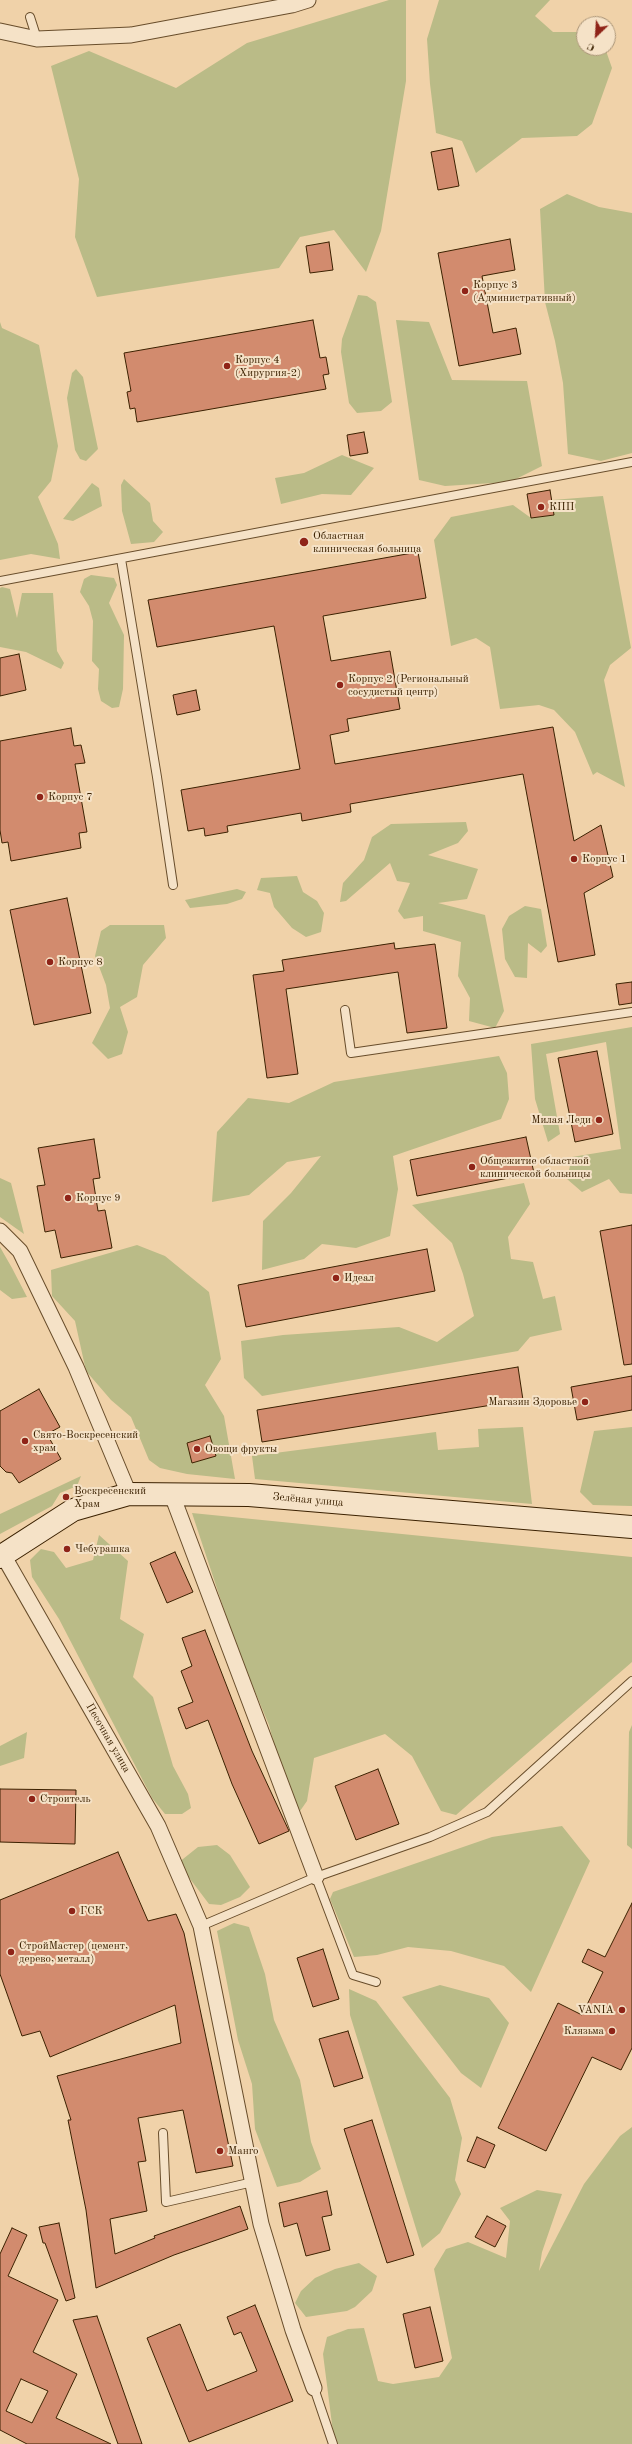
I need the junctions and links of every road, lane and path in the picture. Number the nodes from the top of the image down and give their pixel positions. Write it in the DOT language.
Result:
graph roads {
  1 [pos="308,0"];
  2 [pos="30,17"];
  3 [pos="0,31"];
  4 [pos="37,39"];
  5 [pos="632,462"];
  6 [pos="121,558"];
  7 [pos="0,581"];
  8 [pos="172,885"];
  9 [pos="345,1010"];
  10 [pos="632,1012"];
  11 [pos="0,1231"];
  12 [pos="129,1494"];
  13 [pos="172,1495"];
  14 [pos="632,1527"];
  15 [pos="2,1556"];
  16 [pos="632,1681"];
  17 [pos="316,1877"];
  18 [pos="201,1926"];
  19 [pos="376,1982"];
  20 [pos="163,2132"];
  21 [pos="252,2182"];
  22 [pos="314,2388"];
  23 [pos="333,2444"];
  1 -- 4 [label="street"];
  2 -- 4 [label="lane"];
  3 -- 4 [label="street"];
  5 -- 6 [label="lane"];
  6 -- 7 [label="lane"];
  6 -- 8 [label="lane"];
  9 -- 10 [label="lane"];
  11 -- 12 [label="street"];
  12 -- 13 [label="street, Зелёная улица"];
  12 -- 15 [label="street, Зелёная улица"];
  13 -- 14 [label="street, Зелёная улица"];
  13 -- 17 [label="street"];
  15 -- 18 [label="street, Песочная улица"];
  16 -- 17 [label="lane"];
  17 -- 18 [label="lane"];
  17 -- 19 [label="lane"];
  18 -- 21 [label="street, Песочная улица"];
  20 -- 21 [label="lane"];
  21 -- 22 [label="street, Песочная улица"];
  22 -- 23 [label="lane"];
}
